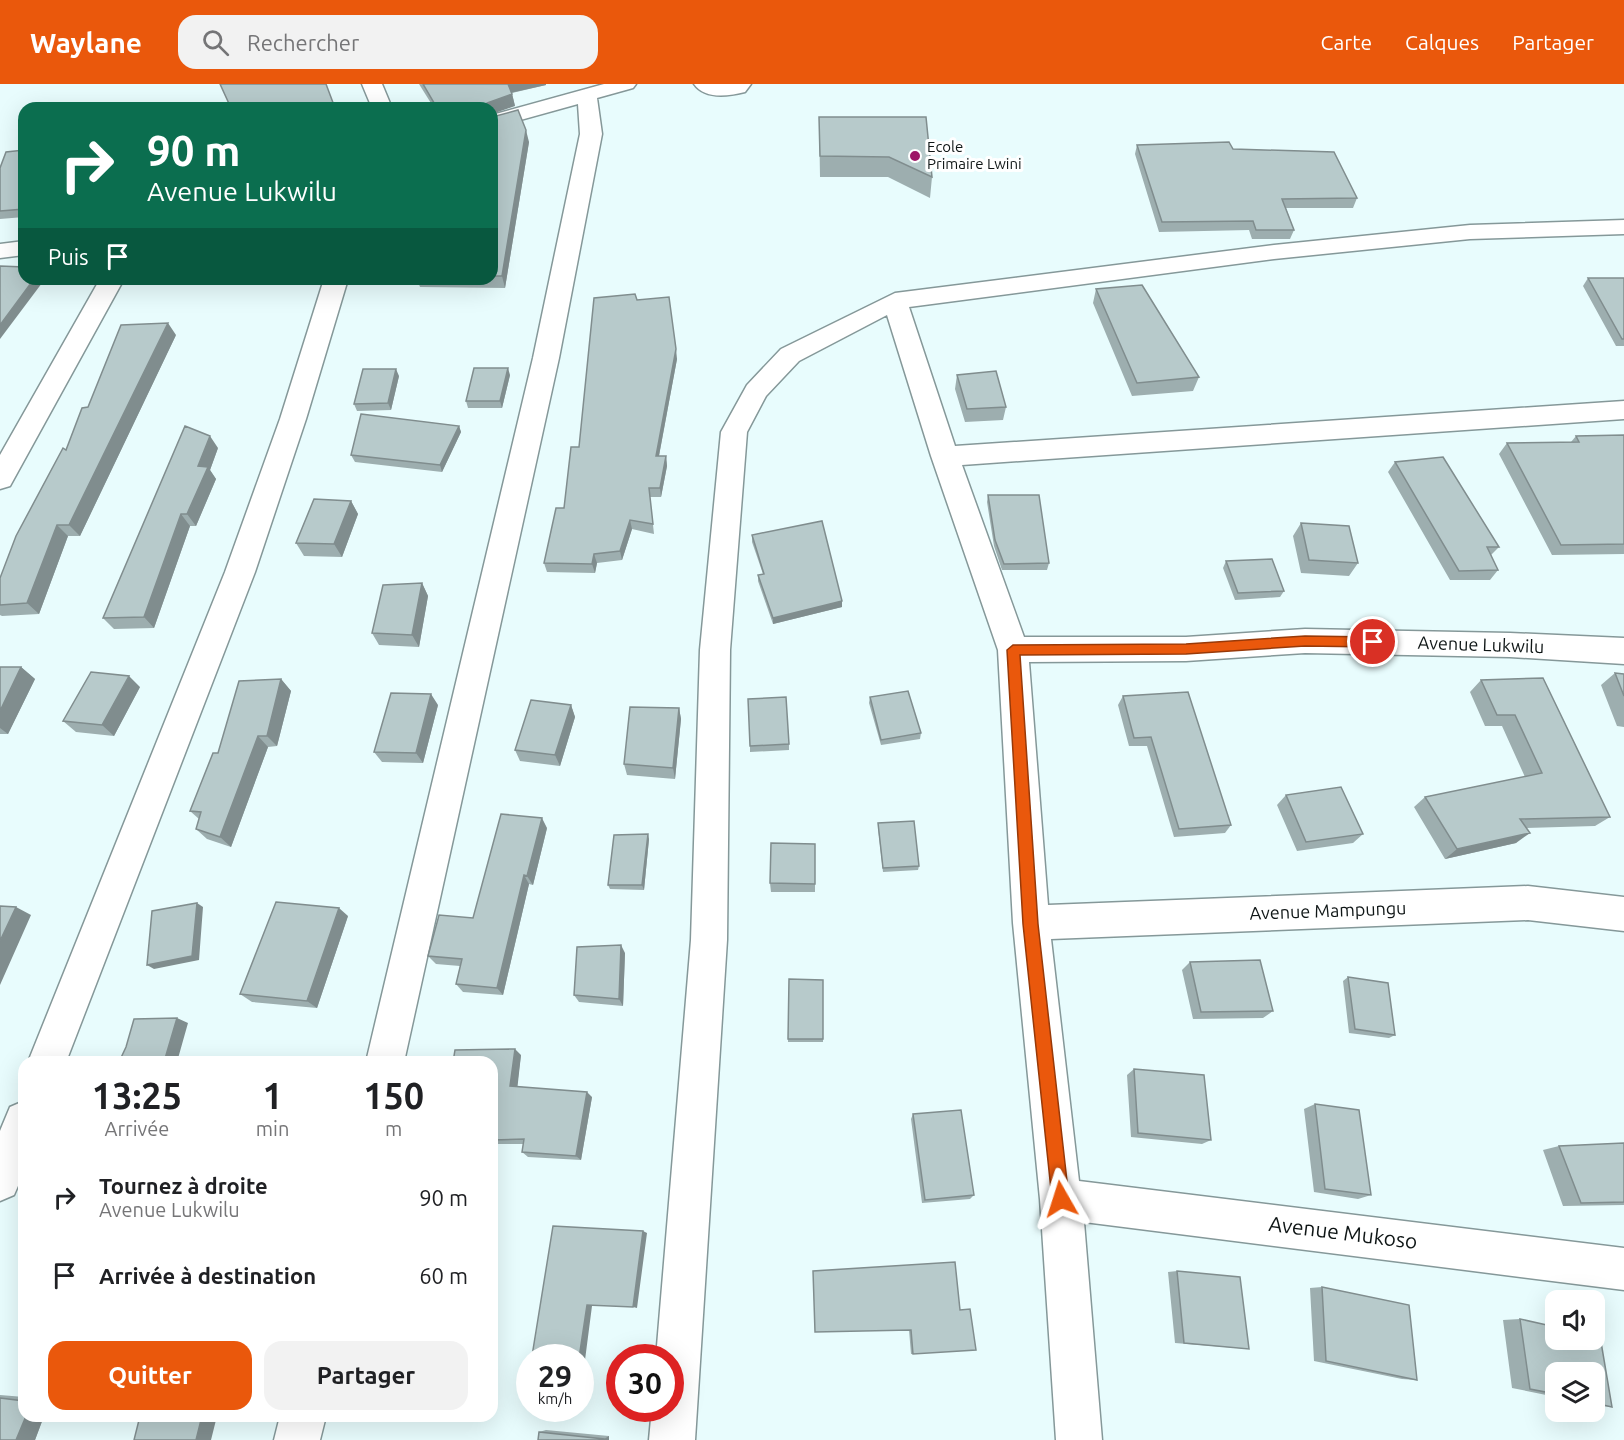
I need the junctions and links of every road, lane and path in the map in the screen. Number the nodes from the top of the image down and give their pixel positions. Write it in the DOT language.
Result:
graph roads {
  1 [pos="372,84"];
  2 [pos="626,84"];
  3 [pos="704,84"];
  4 [pos="741,84"];
  5 [pos="588,96"];
  6 [pos="380,102"];
  7 [pos="498,120"];
  8 [pos="1624,227"];
  9 [pos="18,249"];
  10 [pos="0,251"];
  11 [pos="109,285"];
  12 [pos="334,285"];
  13 [pos="895,301"];
  14 [pos="1624,410"];
  15 [pos="945,456"];
  16 [pos="0,479"];
  17 [pos="1013,650"];
  18 [pos="1624,651"];
  19 [pos="1624,914"];
  20 [pos="1030,924"];
  21 [pos="49,1056"];
  22 [pos="386,1056"];
  23 [pos="18,1135"];
  24 [pos="0,1181"];
  25 [pos="1061,1199"];
  26 [pos="1624,1269"];
  27 [pos="302,1422"];
  28 [pos="297,1440"];
  29 [pos="672,1440"];
  30 [pos="1079,1440"];
  1 -- 6 [label="street"];
  2 -- 5 [label="street"];
  3 -- 4 [label="street"];
  5 -- 7 [label="street"];
  5 -- 22 [label="street"];
  8 -- 13 [label="street"];
  9 -- 10 [label="street"];
  11 -- 16 [label="street"];
  12 -- 21 [label="street"];
  13 -- 15 [label="street"];
  13 -- 29 [label="street"];
  14 -- 15 [label="street"];
  15 -- 17 [label="street"];
  17 -- 18 [label="street, Avenue Lukwilu"];
  17 -- 20 [label="street"];
  19 -- 20 [label="street, Avenue Mampungu"];
  20 -- 25 [label="street"];
  23 -- 24 [label="street"];
  25 -- 26 [label="street, Avenue Mukoso"];
  25 -- 30 [label="street"];
  27 -- 28 [label="street"];
}
